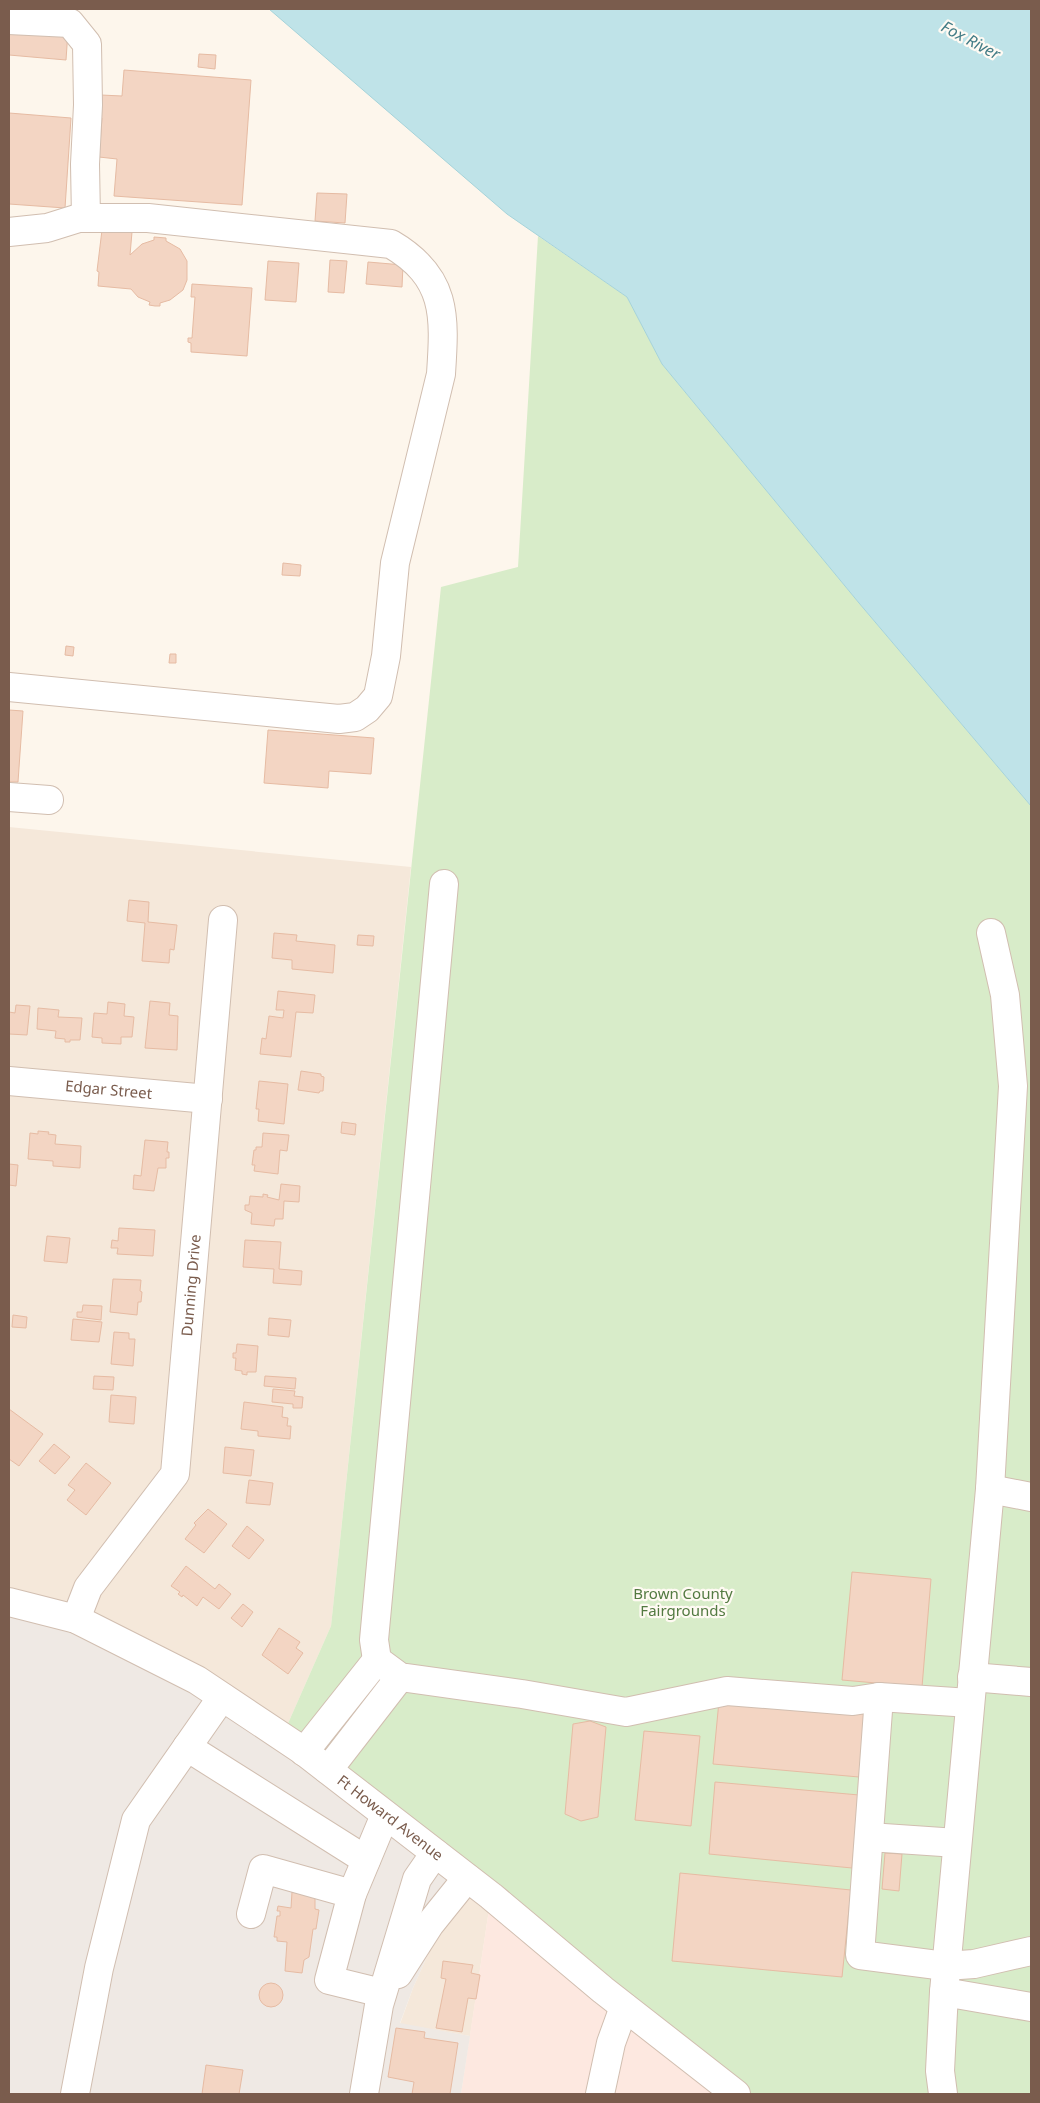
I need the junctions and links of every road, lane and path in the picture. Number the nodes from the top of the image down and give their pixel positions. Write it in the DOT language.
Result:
graph roads {
  1 [pos="9,20"];
  2 [pos="86,218"];
  3 [pos="9,232"];
  4 [pos="9,687"];
  5 [pos="9,797"];
  6 [pos="49,800"];
  7 [pos="444,884"];
  8 [pos="224,920"];
  9 [pos="991,933"];
  10 [pos="9,1081"];
  11 [pos="208,1099"];
  12 [pos="990,1489"];
  13 [pos="1031,1497"];
  14 [pos="9,1602"];
  15 [pos="76,1619"];
  16 [pos="377,1660"];
  17 [pos="400,1677"];
  18 [pos="1031,1682"];
  19 [pos="971,1690"];
  20 [pos="222,1696"];
  21 [pos="879,1697"];
  22 [pos="187,1747"];
  23 [pos="304,1752"];
  24 [pos="328,1770"];
  25 [pos="385,1815"];
  26 [pos="869,1837"];
  27 [pos="957,1844"];
  28 [pos="435,1853"];
  29 [pos="366,1860"];
  30 [pos="467,1878"];
  31 [pos="352,1894"];
  32 [pos="251,1914"];
  33 [pos="1031,1951"];
  34 [pos="944,1979"];
  35 [pos="381,1999"];
  36 [pos="624,2007"];
  37 [pos="1031,2007"];
  38 [pos="75,2094"];
  39 [pos="364,2094"];
  40 [pos="600,2094"];
  41 [pos="736,2094"];
  42 [pos="943,2094"];
  1 -- 2 [label="street"];
  2 -- 3 [label="street"];
  2 -- 4 [label="street"];
  5 -- 6 [label="street"];
  7 -- 16 [label="street"];
  8 -- 11 [label="street, Dunning Drive"];
  9 -- 12 [label="street"];
  10 -- 11 [label="street, Edgar Street"];
  11 -- 15 [label="street, Dunning Drive"];
  12 -- 13 [label="street"];
  12 -- 19 [label="street"];
  14 -- 15 [label="street, Ft Howard Avenue"];
  15 -- 20 [label="street, Ft Howard Avenue"];
  16 -- 17 [label="street"];
  16 -- 23 [label="street"];
  17 -- 21 [label="street"];
  17 -- 24 [label="street"];
  18 -- 19 [label="street"];
  19 -- 21 [label="street"];
  19 -- 27 [label="street"];
  20 -- 22 [label="street"];
  20 -- 23 [label="street, Ft Howard Avenue"];
  21 -- 26 [label="street"];
  22 -- 29 [label="street"];
  22 -- 38 [label="street"];
  23 -- 24 [label="street, Ft Howard Avenue"];
  24 -- 25 [label="street, Ft Howard Avenue"];
  25 -- 28 [label="street, Ft Howard Avenue"];
  25 -- 29 [label="street"];
  26 -- 27 [label="street"];
  26 -- 34 [label="street"];
  27 -- 34 [label="street"];
  28 -- 30 [label="street, Ft Howard Avenue"];
  28 -- 35 [label="street"];
  29 -- 31 [label="street"];
  30 -- 35 [label="street"];
  30 -- 36 [label="street, Ft Howard Avenue"];
  31 -- 32 [label="street"];
  31 -- 35 [label="street"];
  33 -- 34 [label="street"];
  34 -- 37 [label="street"];
  34 -- 42 [label="street"];
  35 -- 39 [label="street"];
  36 -- 40 [label="street"];
  36 -- 41 [label="street, Ft Howard Avenue"];
}
